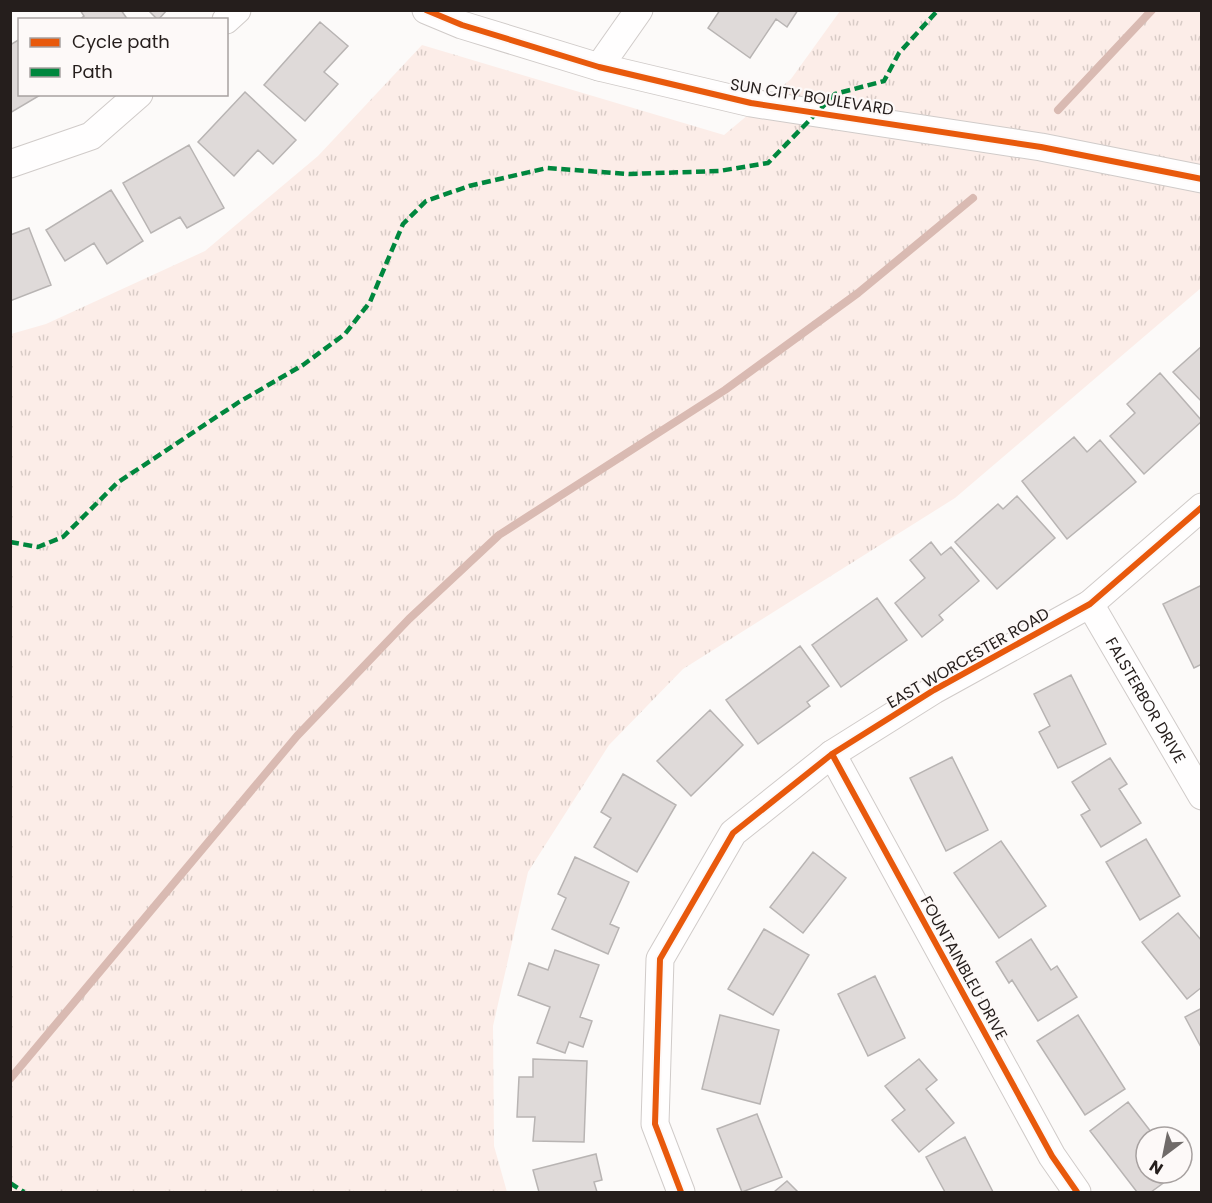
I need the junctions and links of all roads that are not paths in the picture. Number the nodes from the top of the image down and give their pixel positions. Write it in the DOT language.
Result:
graph roads {
  1 [pos="426,10"];
  2 [pos="639,10"];
  3 [pos="599,67"];
  4 [pos="137,96"];
  5 [pos="10,164"];
  6 [pos="1202,179"];
  7 [pos="1202,507"];
  8 [pos="1090,604"];
  9 [pos="832,754"];
  10 [pos="1202,796"];
  11 [pos="681,1192"];
  12 [pos="1077,1192"];
  1 -- 3 [label="street, SUN CITY BOULEVARD"];
  2 -- 3 [label="street"];
  3 -- 6 [label="street, SUN CITY BOULEVARD"];
  4 -- 5 [label="street"];
  7 -- 8 [label="street, EAST WORCESTER ROAD"];
  8 -- 9 [label="street, EAST WORCESTER ROAD"];
  8 -- 10 [label="street, FALSTERBOR DRIVE"];
  9 -- 11 [label="street, EAST WORCESTER ROAD"];
  9 -- 12 [label="street, FOUNTAINBLEU DRIVE"];
}
